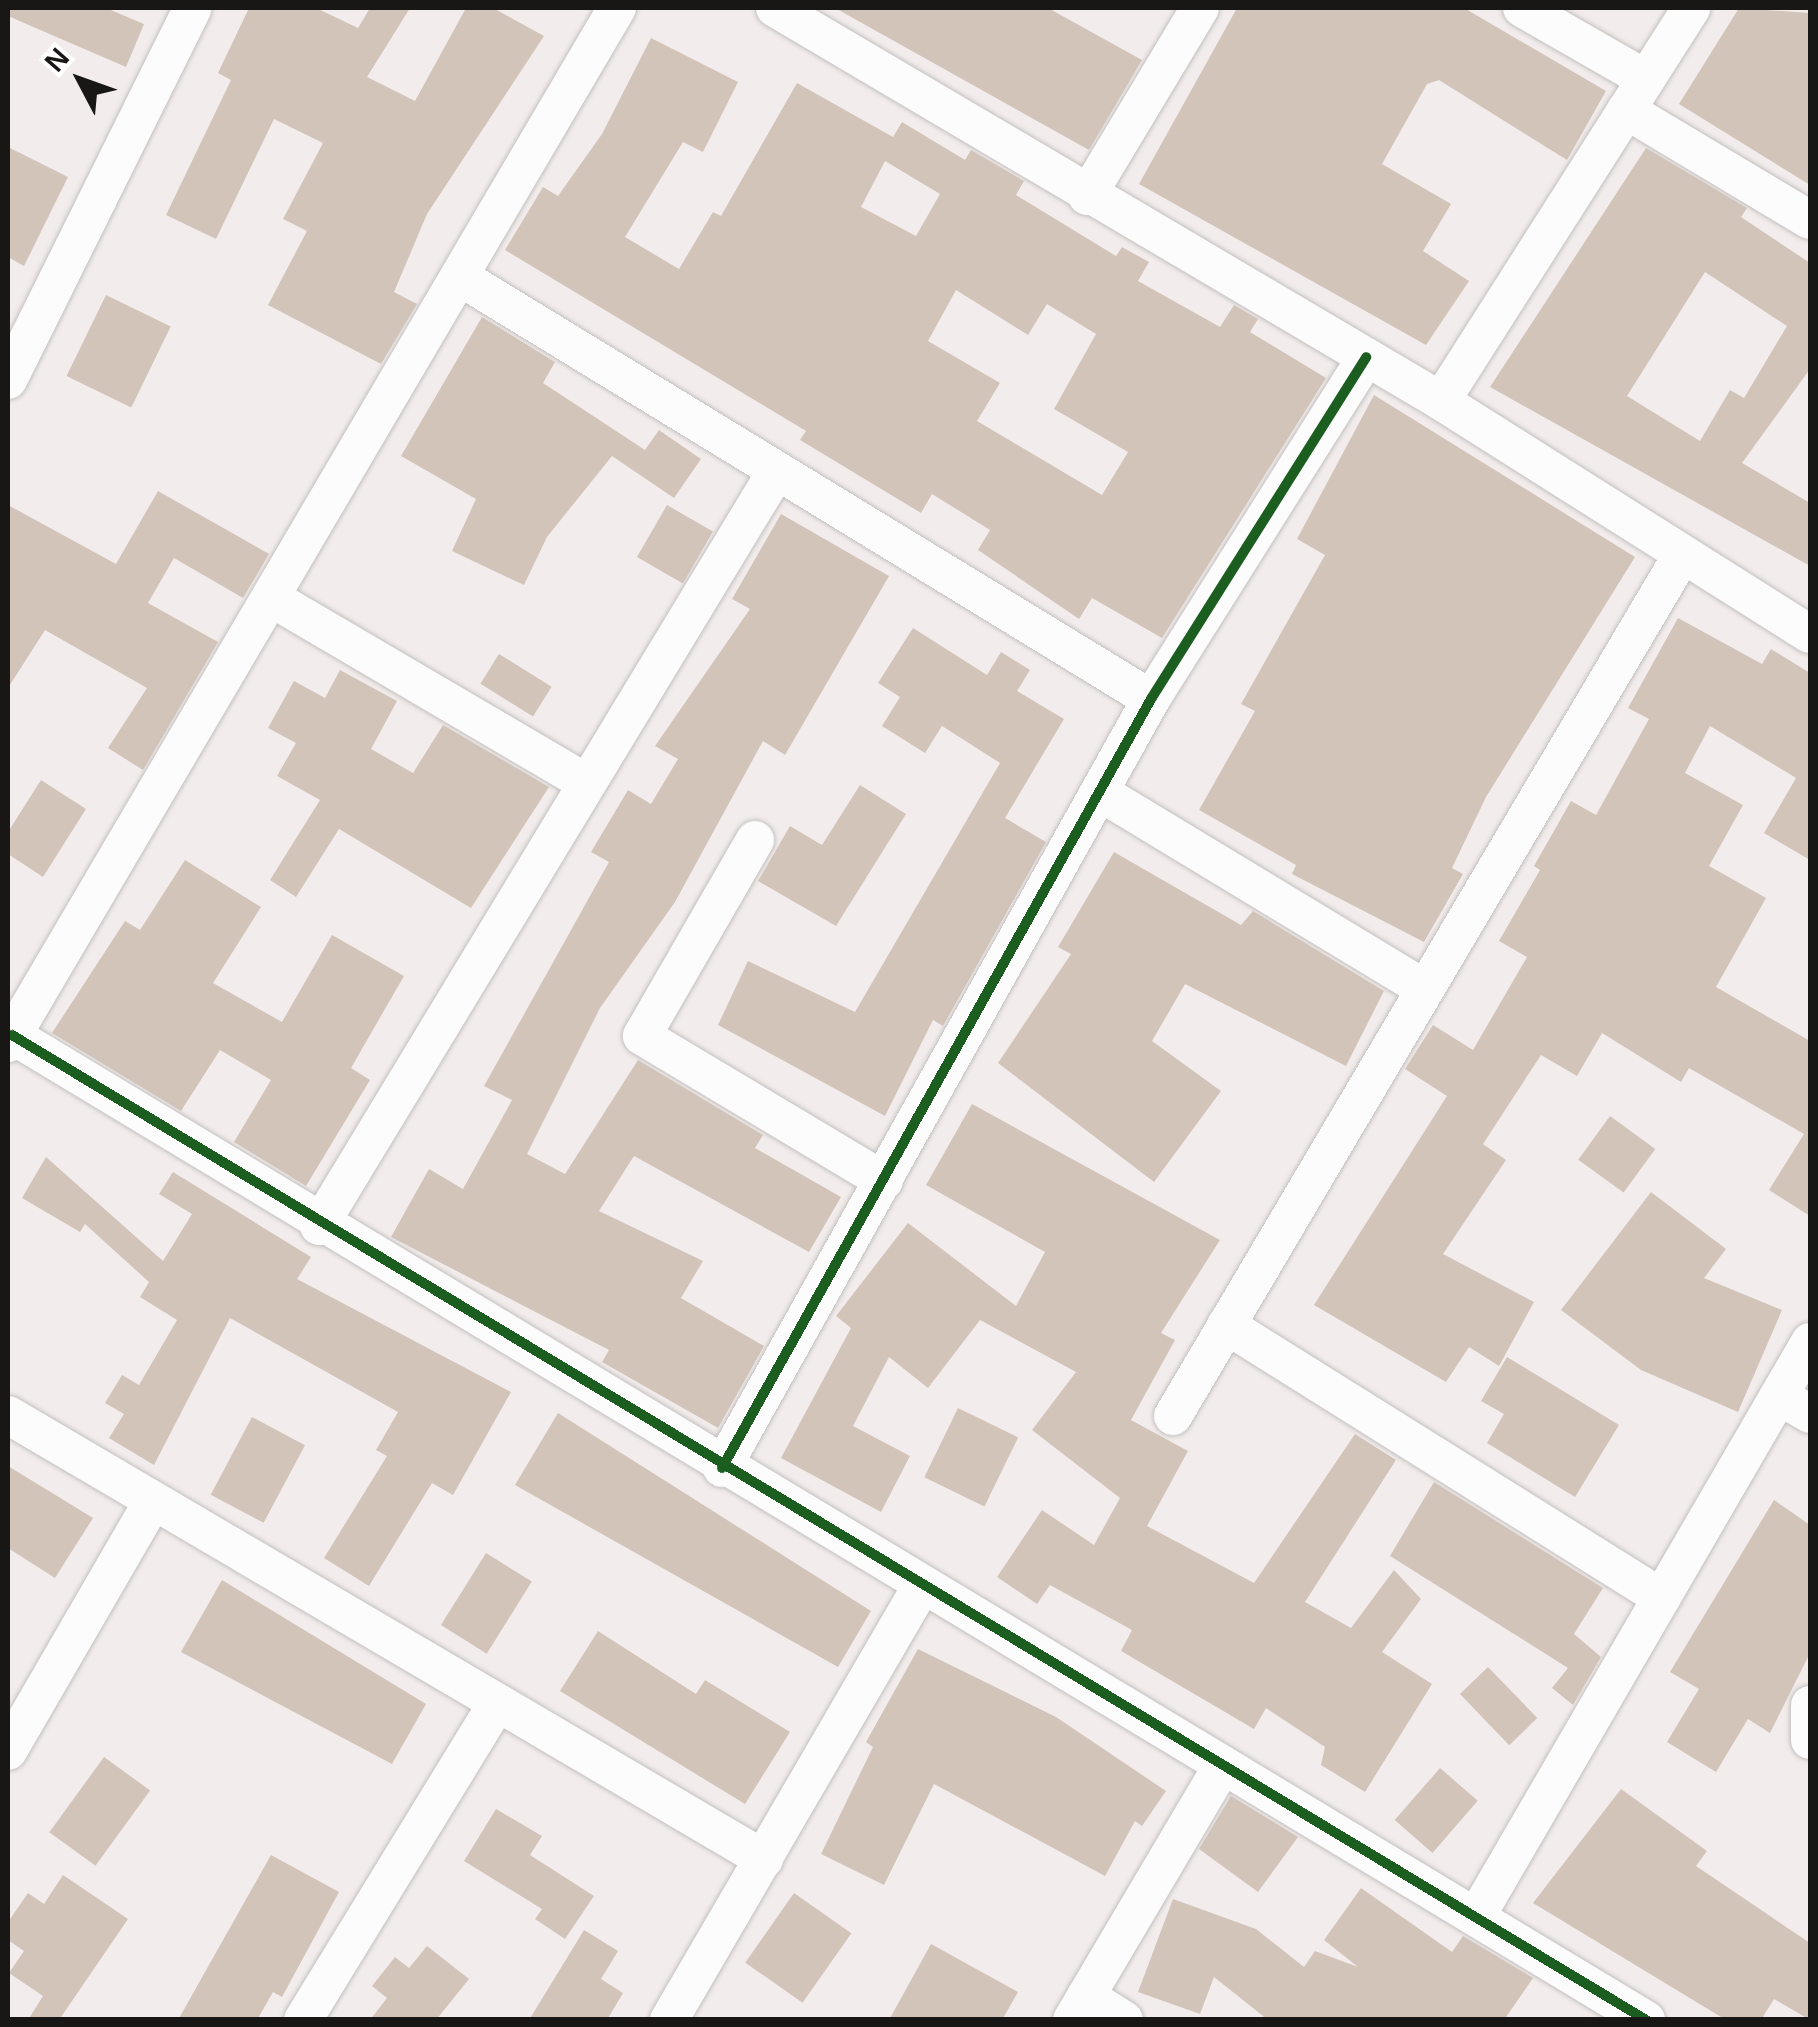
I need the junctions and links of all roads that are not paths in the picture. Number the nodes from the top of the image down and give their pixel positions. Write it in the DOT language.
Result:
graph roads {
  1 [pos="193,8"];
  2 [pos="617,8"];
  3 [pos="776,8"];
  4 [pos="1200,8"];
  5 [pos="1522,8"];
  6 [pos="1691,8"];
  7 [pos="1636,95"];
  8 [pos="1087,196"];
  9 [pos="1810,220"];
  10 [pos="465,280"];
  11 [pos="1366,357"];
  12 [pos="8,380"];
  13 [pos="1441,401"];
  14 [pos="776,472"];
  15 [pos="1682,555"];
  16 [pos="275,600"];
  17 [pos="1810,634"];
  18 [pos="1151,699"];
  19 [pos="586,782"];
  20 [pos="1102,794"];
  21 [pos="755,840"];
  22 [pos="1423,988"];
  23 [pos="10,1039"];
  24 [pos="884,1181"];
  25 [pos="319,1226"];
  26 [pos="1226,1325"];
  27 [pos="1810,1342"];
  28 [pos="1795,1405"];
  29 [pos="8,1415"];
  30 [pos="1173,1416"];
  31 [pos="722,1468"];
  32 [pos="153,1501"];
  33 [pos="920,1588"];
  34 [pos="1662,1598"];
  35 [pos="497,1704"];
  36 [pos="1810,1705"];
  37 [pos="1810,1740"];
  38 [pos="8,1752"];
  39 [pos="1223,1765"];
  40 [pos="764,1859"];
  41 [pos="1476,1916"];
  42 [pos="1079,2008"];
  43 [pos="303,2020"];
  44 [pos="669,2020"];
  45 [pos="1124,2020"];
  46 [pos="1646,2020"];
  1 -- 12 [label="street"];
  2 -- 10 [label="street"];
  3 -- 8 [label="street"];
  4 -- 8 [label="street"];
  5 -- 7 [label="street"];
  6 -- 7 [label="street"];
  7 -- 9 [label="street"];
  7 -- 13 [label="street"];
  8 -- 11 [label="street"];
  10 -- 14 [label="street"];
  10 -- 16 [label="street"];
  11 -- 13 [label="street"];
  11 -- 18 [label="street"];
  13 -- 15 [label="street"];
  14 -- 18 [label="street"];
  14 -- 19 [label="street"];
  15 -- 17 [label="street"];
  15 -- 22 [label="street"];
  16 -- 19 [label="street"];
  16 -- 23 [label="street"];
  18 -- 20 [label="street"];
  19 -- 25 [label="street"];
  20 -- 22 [label="street"];
  20 -- 24 [label="street"];
  21 -- 24 [label="street"];
  22 -- 26 [label="street"];
  23 -- 25 [label="street"];
  24 -- 31 [label="street"];
  25 -- 31 [label="street"];
  26 -- 30 [label="street"];
  26 -- 34 [label="street"];
  27 -- 28 [label="street"];
  28 -- 34 [label="street"];
  29 -- 32 [label="street"];
  31 -- 33 [label="street"];
  32 -- 35 [label="street"];
  32 -- 38 [label="street"];
  33 -- 39 [label="street"];
  33 -- 40 [label="street"];
  34 -- 41 [label="street"];
  35 -- 40 [label="street"];
  35 -- 43 [label="street"];
  36 -- 37 [label="street"];
  39 -- 41 [label="street"];
  39 -- 42 [label="street"];
  40 -- 44 [label="street"];
  41 -- 46 [label="street"];
  42 -- 45 [label="street"];
}
